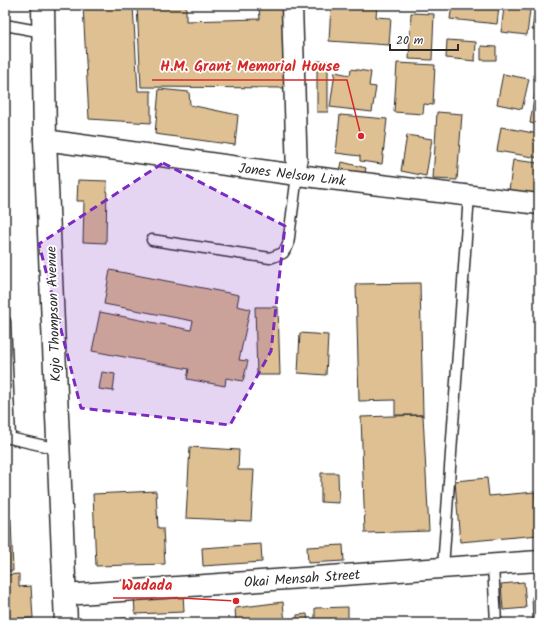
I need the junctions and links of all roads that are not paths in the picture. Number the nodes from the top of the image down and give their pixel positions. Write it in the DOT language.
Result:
graph roads {
  1 [pos="43,5"];
  2 [pos="292,5"];
  3 [pos="5,25"];
  4 [pos="43,32"];
  5 [pos="45,140"];
  6 [pos="297,175"];
  7 [pos="469,195"];
  8 [pos="539,204"];
  9 [pos="152,240"];
  10 [pos="5,321"];
  11 [pos="8,437"];
  12 [pos="58,448"];
  13 [pos="539,561"];
  14 [pos="493,565"];
  15 [pos="443,568"];
  16 [pos="64,595"];
  17 [pos="66,623"];
  18 [pos="496,623"];
  1 -- 4 [label="main road, Kojo Thompson Avenue"];
  2 -- 6 [label="street"];
  3 -- 4 [label="lane"];
  4 -- 5 [label="main road, Kojo Thompson Avenue"];
  5 -- 6 [label="street, Jones Nelson Link"];
  5 -- 12 [label="main road, Kojo Thompson Avenue"];
  6 -- 7 [label="street, Jones Nelson Link"];
  6 -- 9 [label="lane"];
  7 -- 8 [label="street, Jones Nelson Link"];
  7 -- 15 [label="lane"];
  10 -- 11 [label="lane"];
  11 -- 12 [label="lane"];
  12 -- 16 [label="main road, Kojo Thompson Avenue"];
  13 -- 14 [label="street, Okai Mensah Street"];
  14 -- 15 [label="street, Okai Mensah Street"];
  14 -- 18 [label="lane"];
  15 -- 16 [label="street, Okai Mensah Street"];
  16 -- 17 [label="main road, Kojo Thompson Avenue"];
}
